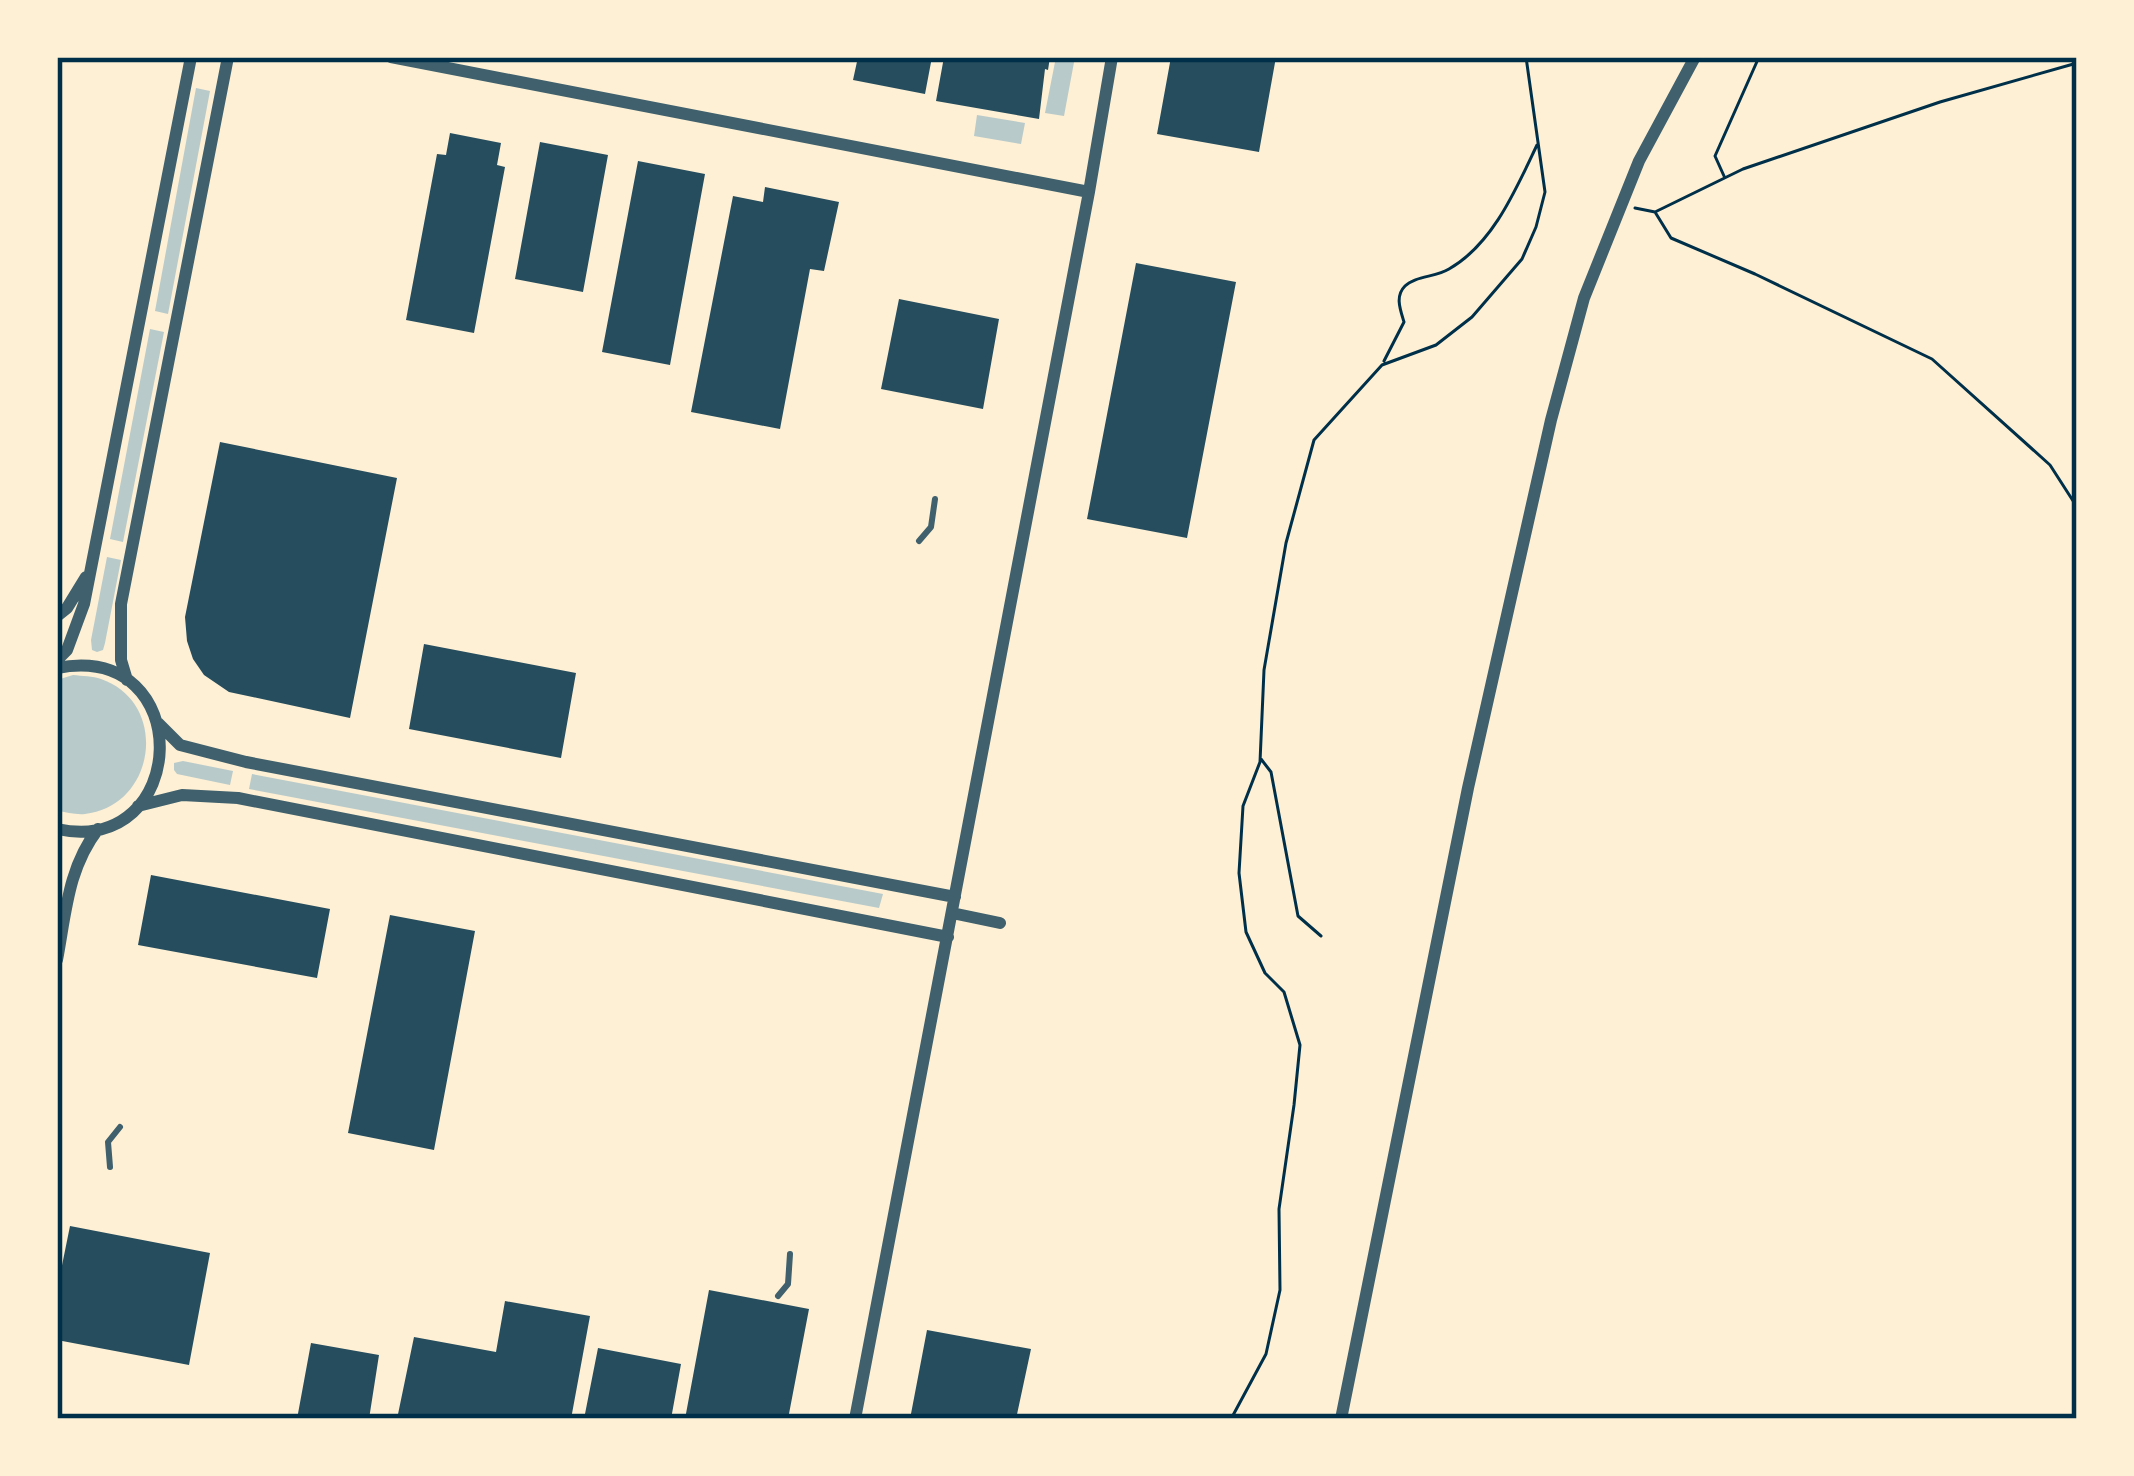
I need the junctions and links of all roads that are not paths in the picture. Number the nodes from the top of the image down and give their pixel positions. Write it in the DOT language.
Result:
graph roads {
  1 [pos="191,57"];
  2 [pos="228,57"];
  3 [pos="391,57"];
  4 [pos="1112,57"];
  5 [pos="1695,57"];
  6 [pos="1089,192"];
  7 [pos="935,499"];
  8 [pos="919,541"];
  9 [pos="90,572"];
  10 [pos="57,616"];
  11 [pos="57,664"];
  12 [pos="127,680"];
  13 [pos="158,723"];
  14 [pos="138,806"];
  15 [pos="57,829"];
  16 [pos="98,829"];
  17 [pos="956,897"];
  18 [pos="952,913"];
  19 [pos="1000,922"];
  20 [pos="948,938"];
  21 [pos="57,960"];
  22 [pos="120,1127"];
  23 [pos="110,1167"];
  24 [pos="790,1254"];
  25 [pos="778,1296"];
  26 [pos="855,1419"];
  27 [pos="1341,1419"];
  1 -- 9 [label="street"];
  2 -- 12 [label="street"];
  3 -- 6 [label="street"];
  4 -- 6 [label="street"];
  5 -- 27 [label="street"];
  6 -- 17 [label="street"];
  7 -- 8 [label="lane"];
  9 -- 10 [label="street"];
  9 -- 11 [label="street"];
  11 -- 12 [label="street"];
  12 -- 13 [label="street"];
  13 -- 14 [label="street"];
  13 -- 17 [label="street"];
  14 -- 16 [label="street"];
  14 -- 20 [label="street"];
  15 -- 16 [label="street"];
  16 -- 21 [label="street"];
  17 -- 18 [label="street"];
  18 -- 19 [label="street"];
  18 -- 20 [label="street"];
  20 -- 26 [label="street"];
  22 -- 23 [label="lane"];
  24 -- 25 [label="lane"];
}
